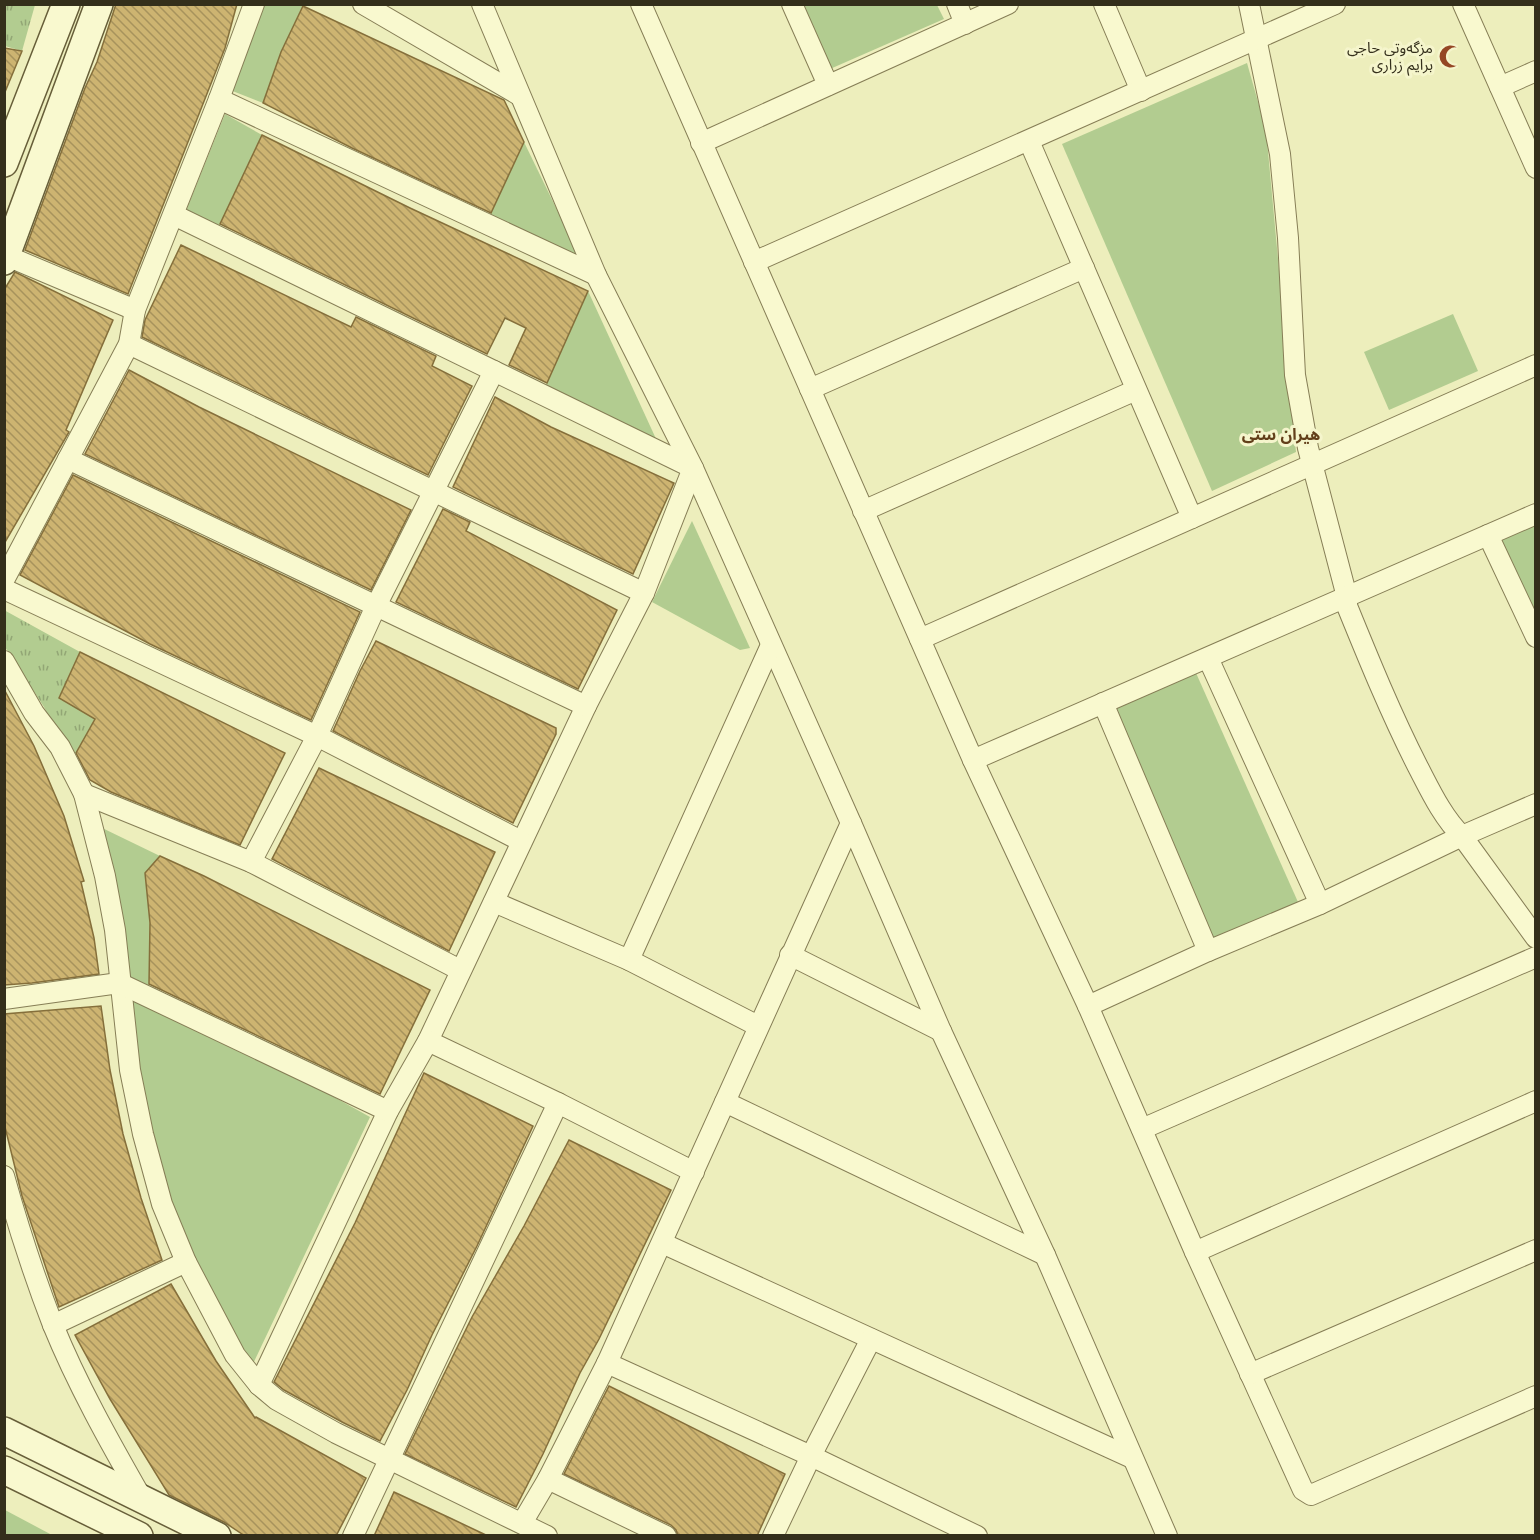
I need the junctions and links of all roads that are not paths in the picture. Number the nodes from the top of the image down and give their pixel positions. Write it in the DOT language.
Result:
graph roads {
  1 [pos="66,4"];
  2 [pos="99,4"];
  3 [pos="254,4"];
  4 [pos="363,4"];
  5 [pos="482,4"];
  6 [pos="640,4"];
  7 [pos="792,4"];
  8 [pos="957,4"];
  9 [pos="1008,4"];
  10 [pos="1104,4"];
  11 [pos="1249,4"];
  12 [pos="1463,4"];
  13 [pos="1329,6"];
  14 [pos="965,24"];
  15 [pos="1257,39"];
  16 [pos="1536,71"];
  17 [pos="828,85"];
  18 [pos="1500,87"];
  19 [pos="1141,91"];
  20 [pos="519,95"];
  21 [pos="219,99"];
  22 [pos="1029,141"];
  23 [pos="701,143"];
  24 [pos="4,163"];
  25 [pos="1536,168"];
  26 [pos="174,215"];
  27 [pos="6,258"];
  28 [pos="754,262"];
  29 [pos="1084,268"];
  30 [pos="596,275"];
  31 [pos="135,310"];
  32 [pos="129,344"];
  33 [pos="1536,365"];
  34 [pos="494,371"];
  35 [pos="810,389"];
  36 [pos="1136,390"];
  37 [pos="68,459"];
  38 [pos="1312,465"];
  39 [pos="693,468"];
  40 [pos="435,490"];
  41 [pos="863,511"];
  42 [pos="1536,514"];
  43 [pos="1192,518"];
  44 [pos="1488,535"];
  45 [pos="4,580"];
  46 [pos="4,589"];
  47 [pos="645,593"];
  48 [pos="1347,597"];
  49 [pos="376,606"];
  50 [pos="1536,637"];
  51 [pos="920,639"];
  52 [pos="771,645"];
  53 [pos="1208,658"];
  54 [pos="4,661"];
  55 [pos="1103,703"];
  56 [pos="585,706"];
  57 [pos="317,736"];
  58 [pos="973,760"];
  59 [pos="84,794"];
  60 [pos="1536,804"];
  61 [pos="851,823"];
  62 [pos="1462,836"];
  63 [pos="521,841"];
  64 [pos="251,862"];
  65 [pos="494,902"];
  66 [pos="1320,904"];
  67 [pos="1536,938"];
  68 [pos="1208,951"];
  69 [pos="790,955"];
  70 [pos="1536,957"];
  71 [pos="629,960"];
  72 [pos="460,970"];
  73 [pos="119,983"];
  74 [pos="4,999"];
  75 [pos="1088,1006"];
  76 [pos="758,1026"];
  77 [pos="941,1031"];
  78 [pos="428,1041"];
  79 [pos="1536,1101"];
  80 [pos="558,1102"];
  81 [pos="725,1102"];
  82 [pos="388,1111"];
  83 [pos="1142,1129"];
  84 [pos="694,1172"];
  85 [pos="4,1176"];
  86 [pos="662,1243"];
  87 [pos="1536,1250"];
  88 [pos="1195,1252"];
  89 [pos="1045,1255"];
  90 [pos="186,1262"];
  91 [pos="53,1325"];
  92 [pos="872,1339"];
  93 [pos="607,1363"];
  94 [pos="1250,1374"];
  95 [pos="259,1385"];
  96 [pos="1536,1396"];
  97 [pos="4,1431"];
  98 [pos="811,1456"];
  99 [pos="1132,1458"];
  100 [pos="391,1459"];
  101 [pos="4,1470"];
  102 [pos="548,1479"];
  103 [pos="141,1497"];
  104 [pos="522,1523"];
  105 [pos="122,1533"];
  106 [pos="217,1536"];
  107 [pos="353,1536"];
  108 [pos="547,1536"];
  109 [pos="666,1536"];
  110 [pos="773,1536"];
  111 [pos="977,1536"];
  112 [pos="1167,1536"];
  1 -- 24 [label="street"];
  2 -- 27 [label="street"];
  3 -- 21 [label="street"];
  4 -- 20 [label="street"];
  5 -- 20 [label="street"];
  6 -- 23 [label="street"];
  7 -- 17 [label="street"];
  8 -- 14 [label="street"];
  9 -- 14 [label="street"];
  10 -- 19 [label="street"];
  11 -- 15 [label="street"];
  12 -- 18 [label="street"];
  13 -- 15 [label="street"];
  14 -- 17 [label="street"];
  15 -- 19 [label="street"];
  15 -- 38 [label="street"];
  16 -- 18 [label="street"];
  17 -- 23 [label="street"];
  18 -- 25 [label="street"];
  19 -- 22 [label="street"];
  20 -- 30 [label="street"];
  21 -- 26 [label="street"];
  21 -- 30 [label="street"];
  22 -- 28 [label="street"];
  22 -- 29 [label="street"];
  23 -- 28 [label="street"];
  26 -- 31 [label="street"];
  26 -- 34 [label="street"];
  27 -- 31 [label="street"];
  28 -- 35 [label="street"];
  29 -- 35 [label="street"];
  29 -- 36 [label="street"];
  30 -- 39 [label="street"];
  31 -- 32 [label="street"];
  32 -- 37 [label="street"];
  32 -- 40 [label="street"];
  33 -- 38 [label="street"];
  34 -- 39 [label="street"];
  34 -- 40 [label="street"];
  35 -- 41 [label="street"];
  36 -- 41 [label="street"];
  36 -- 43 [label="street"];
  37 -- 45 [label="street"];
  37 -- 49 [label="street"];
  38 -- 43 [label="street"];
  38 -- 48 [label="street"];
  39 -- 47 [label="street"];
  39 -- 52 [label="street"];
  40 -- 47 [label="street"];
  40 -- 49 [label="street"];
  41 -- 51 [label="street"];
  42 -- 44 [label="street"];
  43 -- 51 [label="street"];
  44 -- 48 [label="street"];
  44 -- 50 [label="street"];
  46 -- 57 [label="street"];
  47 -- 56 [label="street"];
  48 -- 53 [label="street"];
  48 -- 62 [label="street"];
  49 -- 56 [label="street"];
  49 -- 57 [label="street"];
  51 -- 58 [label="street"];
  52 -- 61 [label="street"];
  52 -- 71 [label="street"];
  53 -- 55 [label="street"];
  53 -- 66 [label="street"];
  54 -- 59 [label="street"];
  55 -- 58 [label="street"];
  55 -- 68 [label="street"];
  56 -- 63 [label="street"];
  57 -- 63 [label="street"];
  57 -- 64 [label="street"];
  58 -- 75 [label="street"];
  59 -- 64 [label="street"];
  59 -- 73 [label="street"];
  60 -- 62 [label="street"];
  61 -- 69 [label="street"];
  61 -- 77 [label="street"];
  62 -- 66 [label="street"];
  62 -- 67 [label="street"];
  63 -- 65 [label="street"];
  64 -- 72 [label="street"];
  65 -- 71 [label="street"];
  65 -- 72 [label="street"];
  66 -- 68 [label="street"];
  68 -- 75 [label="street"];
  69 -- 76 [label="street"];
  69 -- 77 [label="street"];
  70 -- 83 [label="street"];
  71 -- 76 [label="street"];
  72 -- 78 [label="street"];
  73 -- 74 [label="street"];
  73 -- 82 [label="street"];
  73 -- 90 [label="street"];
  75 -- 83 [label="street"];
  76 -- 81 [label="street"];
  77 -- 89 [label="street"];
  78 -- 80 [label="street"];
  78 -- 82 [label="street"];
  79 -- 88 [label="street"];
  80 -- 84 [label="street"];
  80 -- 100 [label="street"];
  81 -- 84 [label="street"];
  81 -- 89 [label="street"];
  82 -- 95 [label="street"];
  83 -- 88 [label="street"];
  84 -- 86 [label="street"];
  85 -- 91 [label="street"];
  86 -- 92 [label="street"];
  86 -- 93 [label="street"];
  87 -- 94 [label="street"];
  88 -- 94 [label="street"];
  89 -- 99 [label="street"];
  90 -- 91 [label="street"];
  90 -- 95 [label="street"];
  91 -- 103 [label="street"];
  92 -- 98 [label="street"];
  92 -- 99 [label="street"];
  93 -- 98 [label="street"];
  93 -- 102 [label="street"];
  94 -- 96 [label="street"];
  95 -- 100 [label="street"];
  97 -- 103 [label="street"];
  98 -- 110 [label="street"];
  98 -- 111 [label="street"];
  99 -- 112 [label="street"];
  100 -- 104 [label="street"];
  100 -- 107 [label="street"];
  101 -- 105 [label="street"];
  102 -- 104 [label="street"];
  102 -- 109 [label="street"];
  103 -- 105 [label="street"];
  103 -- 106 [label="street"];
  104 -- 108 [label="street"];
}
